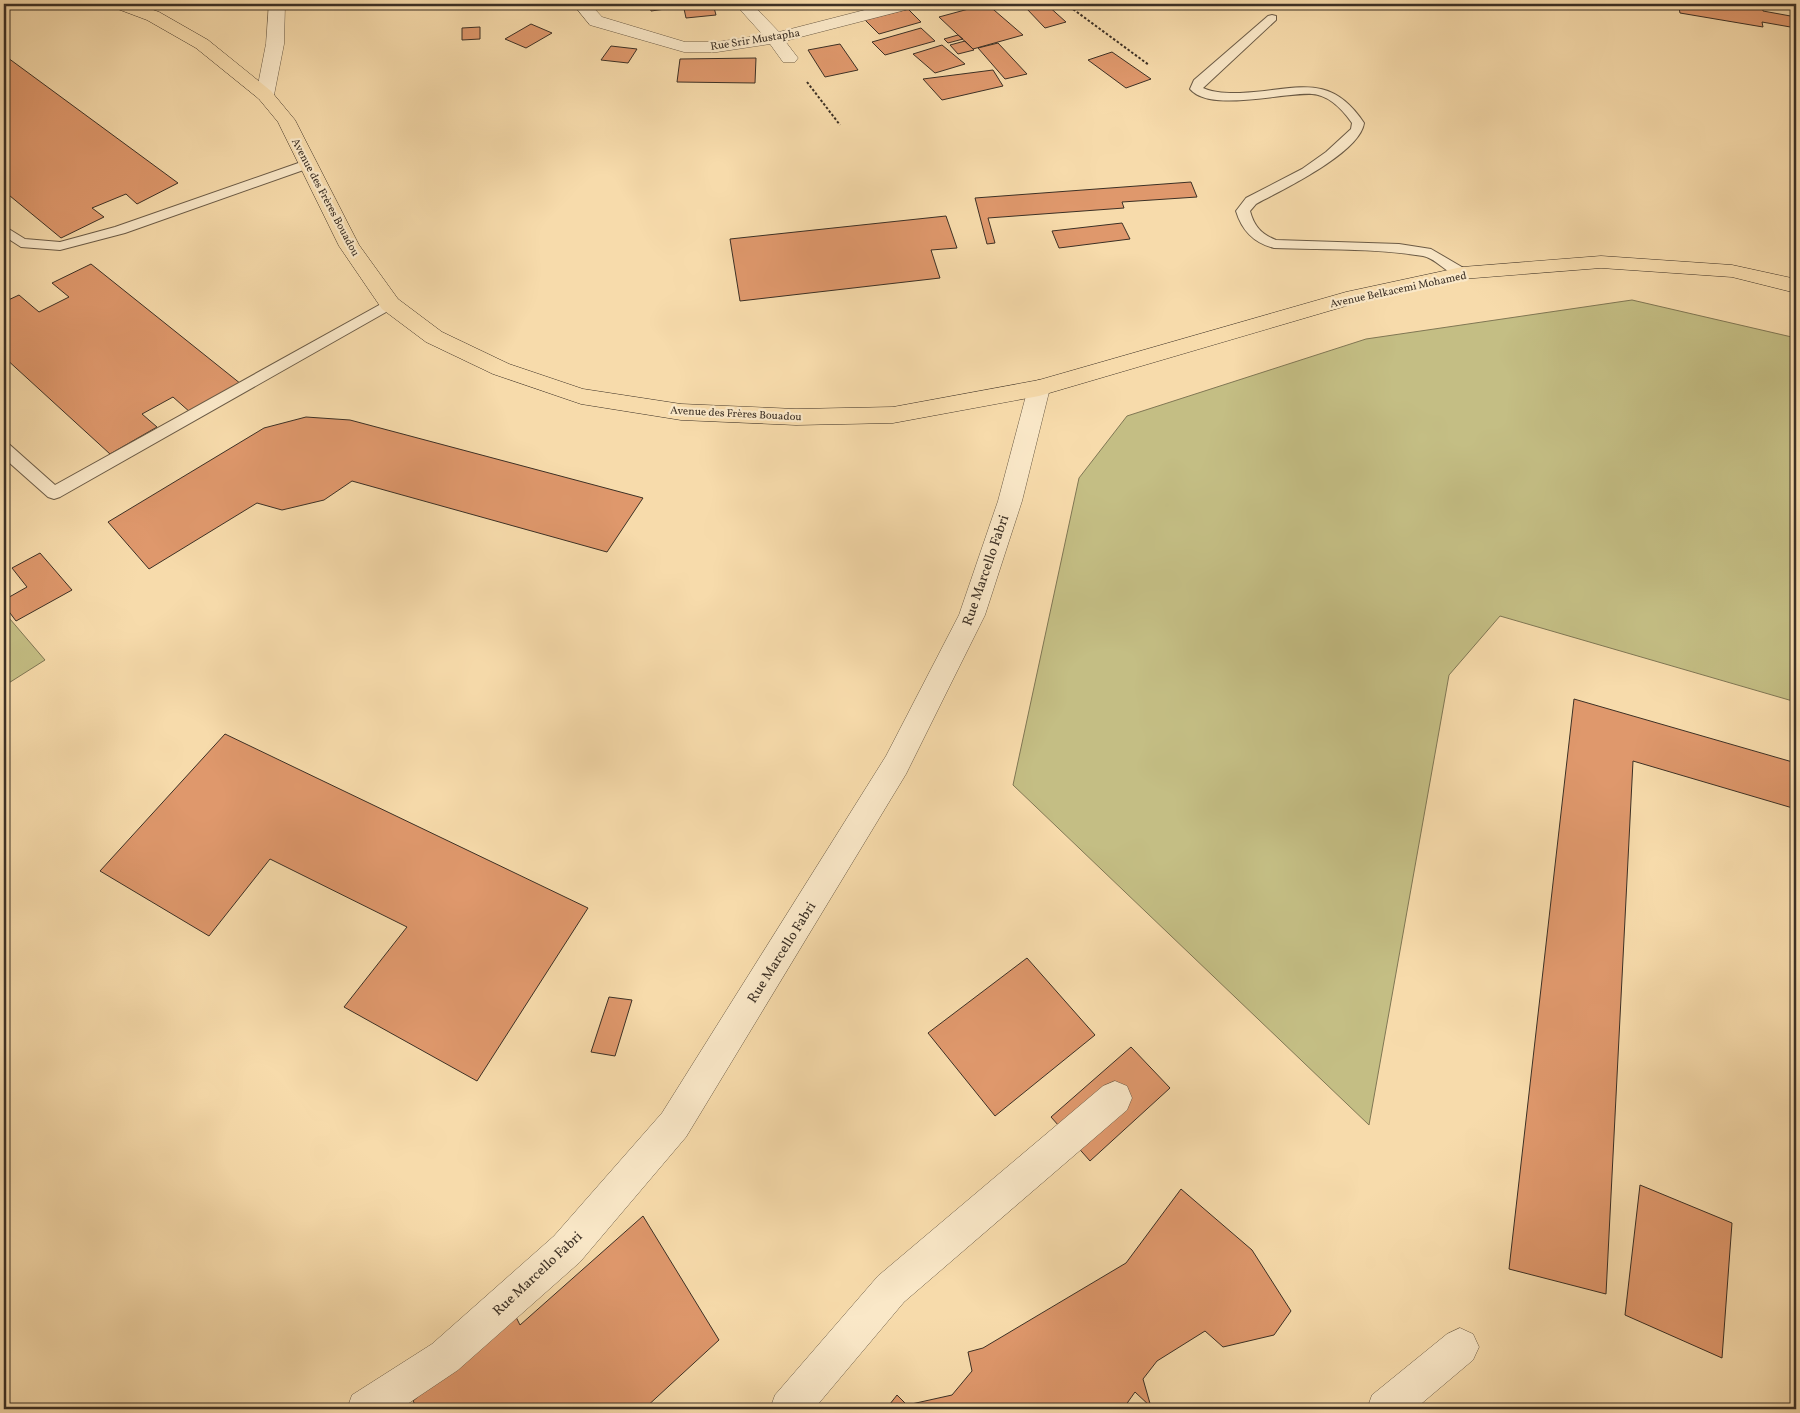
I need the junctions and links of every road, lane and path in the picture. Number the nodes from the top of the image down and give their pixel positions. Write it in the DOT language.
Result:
graph roads {
  1 [pos="121,4"];
  2 [pos="278,4"];
  3 [pos="581,4"];
  4 [pos="743,4"];
  5 [pos="907,4"];
  6 [pos="1066,4"];
  7 [pos="1272,18"];
  8 [pos="775,38"];
  9 [pos="790,58"];
  10 [pos="1149,65"];
  11 [pos="265,95"];
  12 [pos="840,126"];
  13 [pos="307,164"];
  14 [pos="4,230"];
  15 [pos="1462,273"];
  16 [pos="1796,286"];
  17 [pos="390,304"];
  18 [pos="1040,388"];
  19 [pos="4,449"];
  20 [pos="1115,1098"];
  21 [pos="1460,1347"];
  22 [pos="366,1409"];
  23 [pos="788,1409"];
  24 [pos="1386,1409"];
  1 -- 11 [label="main road, Avenue des Frères Bouadou"];
  2 -- 11 [label="street"];
  3 -- 8 [label="street, Rue Srir Mustapha"];
  4 -- 8 [label="street"];
  5 -- 8 [label="street, Rue Srir Mustapha"];
  6 -- 10 [label="path"];
  7 -- 15 [label="lane"];
  8 -- 9 [label="street"];
  9 -- 12 [label="path"];
  11 -- 13 [label="main road, Avenue des Frères Bouadou"];
  13 -- 14 [label="lane"];
  13 -- 17 [label="main road, Avenue des Frères Bouadou"];
  15 -- 16 [label="main road, Avenue Belkacemi Mohamed"];
  15 -- 18 [label="main road, Avenue Belkacemi Mohamed"];
  17 -- 18 [label="main road, Avenue des Frères Bouadou"];
  17 -- 19 [label="lane"];
  18 -- 22 [label="street, Rue Marcello Fabri"];
  20 -- 23 [label="street"];
  21 -- 24 [label="street"];
}
